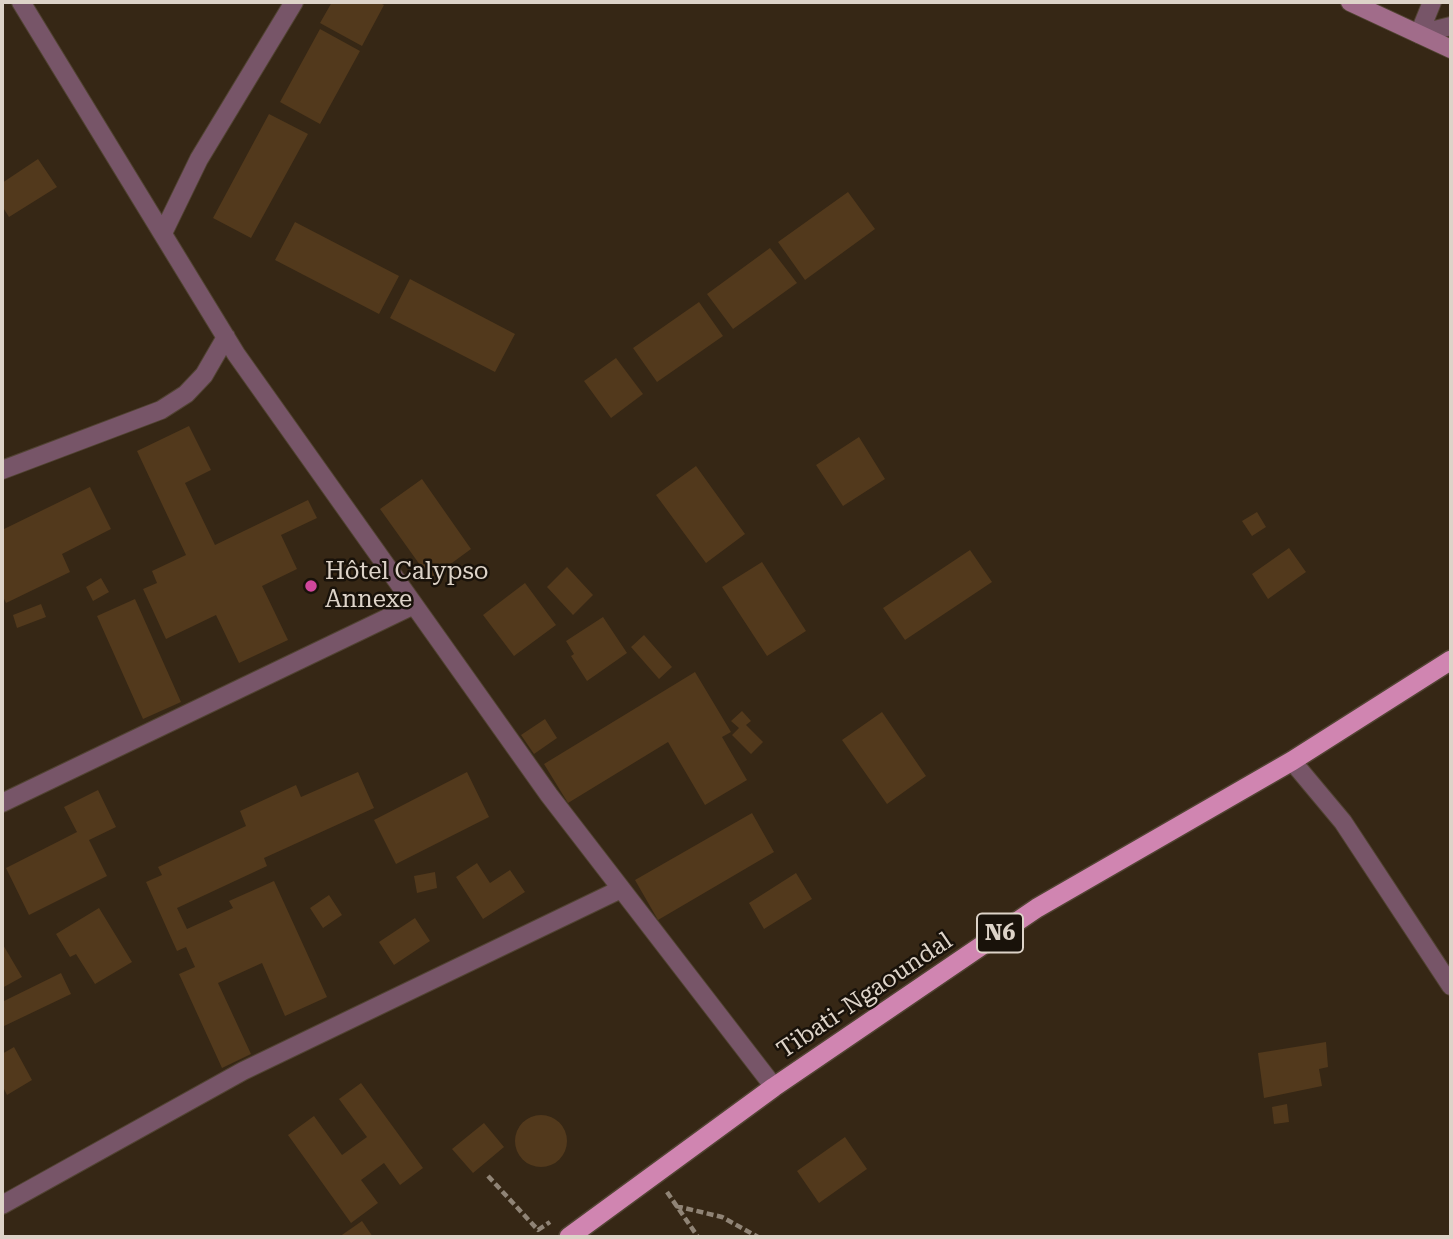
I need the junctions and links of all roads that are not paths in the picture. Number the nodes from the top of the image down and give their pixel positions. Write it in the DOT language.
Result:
graph roads {
  1 [pos="22,2"];
  2 [pos="294,2"];
  3 [pos="1350,2"];
  4 [pos="1432,2"];
  5 [pos="1451,26"];
  6 [pos="1419,34"];
  7 [pos="1451,49"];
  8 [pos="164,231"];
  9 [pos="226,337"];
  10 [pos="2,470"];
  11 [pos="414,605"];
  12 [pos="1451,660"];
  13 [pos="1292,761"];
  14 [pos="2,803"];
  15 [pos="621,888"];
  16 [pos="1451,986"];
  17 [pos="774,1087"];
  18 [pos="2,1205"];
  19 [pos="569,1237"];
  1 -- 8 [label="street"];
  2 -- 8 [label="street"];
  3 -- 6 [label="main road"];
  4 -- 6 [label="street"];
  5 -- 6 [label="street"];
  6 -- 7 [label="main road"];
  8 -- 9 [label="street"];
  9 -- 10 [label="street"];
  9 -- 11 [label="street"];
  11 -- 14 [label="street"];
  11 -- 15 [label="street"];
  12 -- 13 [label="highway, Tibati-Ngaoundal / N6"];
  13 -- 16 [label="street"];
  13 -- 17 [label="highway, Tibati-Ngaoundal / N6"];
  15 -- 17 [label="street"];
  15 -- 18 [label="street"];
  17 -- 19 [label="highway, Tibati-Ngaoundal / N6"];
}
